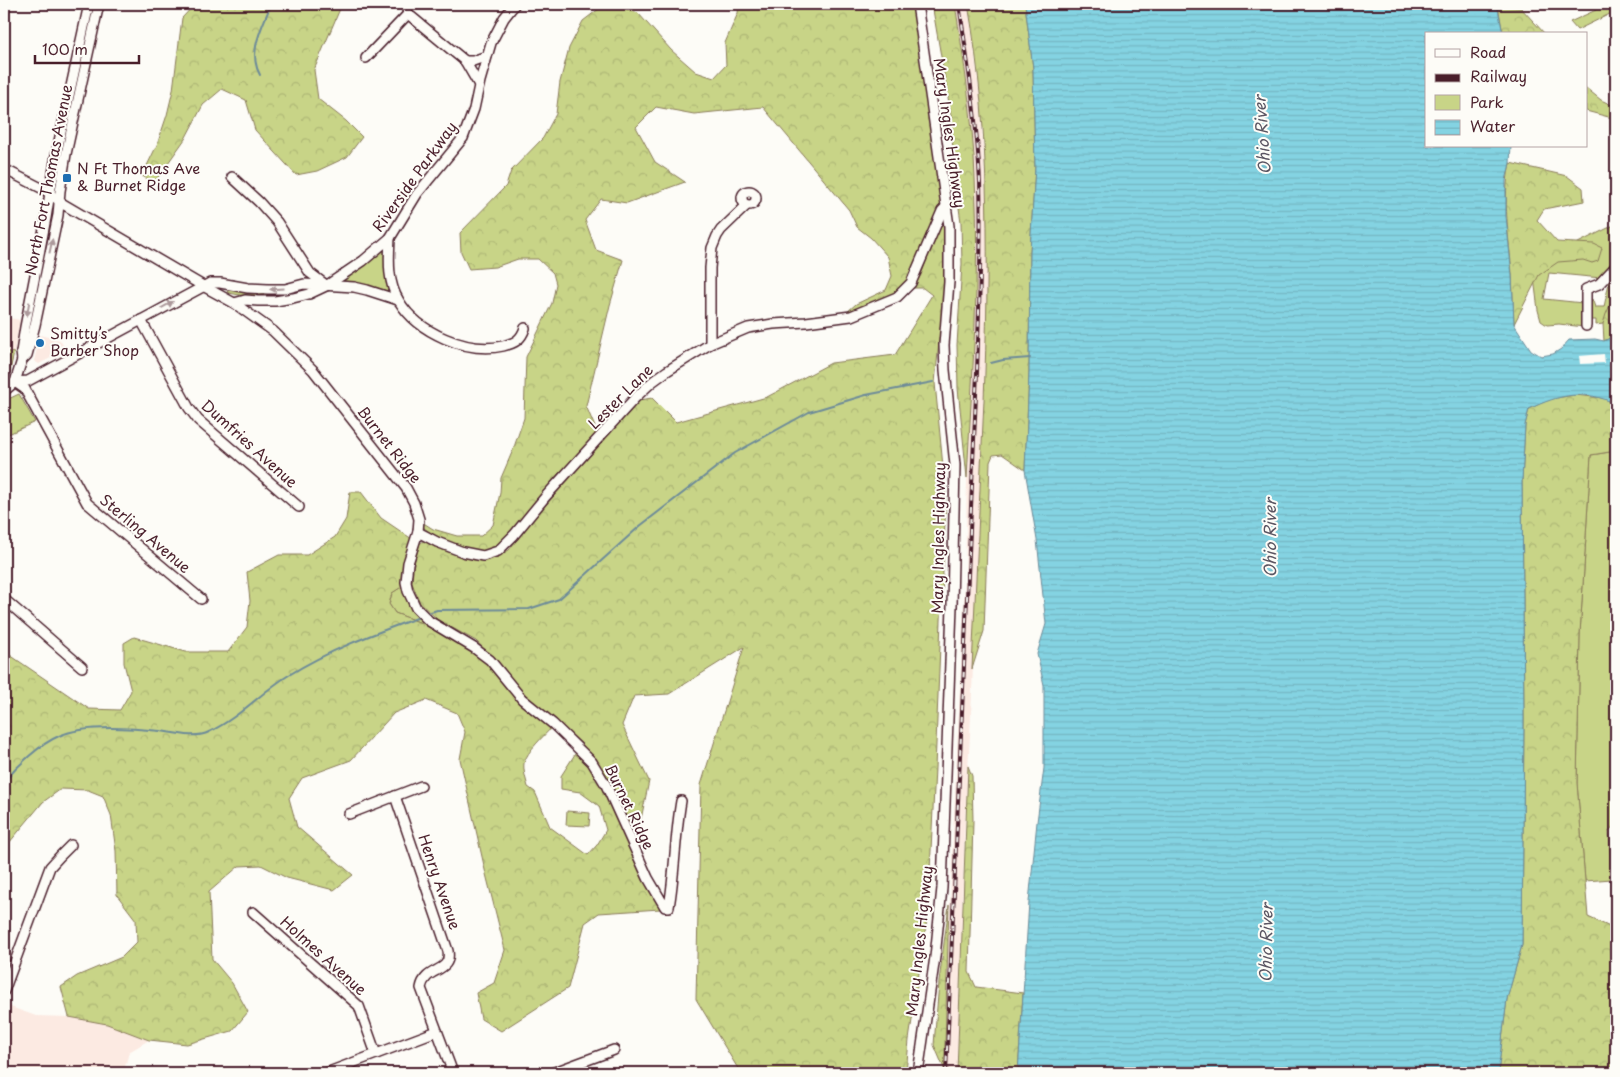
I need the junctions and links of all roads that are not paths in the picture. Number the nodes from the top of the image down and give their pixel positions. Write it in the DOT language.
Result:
graph roads {
  1 [pos="89,4"];
  2 [pos="100,4"];
  3 [pos="406,4"];
  4 [pos="515,4"];
  5 [pos="917,4"];
  6 [pos="408,14"];
  7 [pos="487,56"];
  8 [pos="366,58"];
  9 [pos="465,61"];
  10 [pos="479,85"];
  11 [pos="4,169"];
  12 [pos="232,177"];
  13 [pos="49,194"];
  14 [pos="59,201"];
  15 [pos="747,205"];
  16 [pos="947,206"];
  17 [pos="390,238"];
  18 [pos="1616,266"];
  19 [pos="203,286"];
  20 [pos="326,286"];
  21 [pos="398,300"];
  22 [pos="234,303"];
  23 [pos="140,320"];
  24 [pos="1586,326"];
  25 [pos="525,328"];
  26 [pos="710,344"];
  27 [pos="22,360"];
  28 [pos="15,382"];
  29 [pos="4,391"];
  30 [pos="299,507"];
  31 [pos="418,532"];
  32 [pos="4,599"];
  33 [pos="201,599"];
  34 [pos="82,667"];
  35 [pos="421,786"];
  36 [pos="395,796"];
  37 [pos="681,801"];
  38 [pos="349,814"];
  39 [pos="71,846"];
  40 [pos="253,912"];
  41 [pos="4,991"];
  42 [pos="437,1031"];
  43 [pos="614,1050"];
  44 [pos="376,1054"];
  45 [pos="326,1073"];
  46 [pos="453,1073"];
  47 [pos="552,1073"];
  48 [pos="918,1073"];
  1 -- 13 [label="street, North Fort Thomas Avenue"];
  2 -- 14 [label="street, North Fort Thomas Avenue"];
  3 -- 6 [label="street"];
  4 -- 7 [label="street, Riverside Parkway"];
  5 -- 16 [label="street, Mary Ingles Highway"];
  6 -- 8 [label="street"];
  6 -- 9 [label="street"];
  7 -- 9 [label="street"];
  7 -- 10 [label="street, Riverside Parkway"];
  9 -- 10 [label="street"];
  10 -- 17 [label="street, Riverside Parkway"];
  11 -- 13 [label="street, Burnet Ridge"];
  12 -- 20 [label="street"];
  13 -- 14 [label="street, Burnet Ridge"];
  13 -- 27 [label="street, North Fort Thomas Avenue, one-way"];
  14 -- 19 [label="street, Burnet Ridge"];
  27 -- 14 [label="street, North Fort Thomas Avenue, one-way"];
  15 -- 26 [label="street"];
  16 -- 26 [label="street, Lester Lane"];
  16 -- 48 [label="street, Mary Ingles Highway"];
  17 -- 20 [label="street, Riverside Parkway"];
  17 -- 21 [label="street"];
  18 -- 24 [label="street"];
  20 -- 19 [label="street, one-way"];
  19 -- 22 [label="street, Burnet Ridge"];
  23 -- 19 [label="street, one-way"];
  20 -- 21 [label="street"];
  20 -- 22 [label="street, Riverside Parkway"];
  21 -- 25 [label="street"];
  22 -- 31 [label="street, Burnet Ridge"];
  23 -- 28 [label="street"];
  23 -- 30 [label="street, Dumfries Avenue"];
  26 -- 31 [label="street, Lester Lane"];
  27 -- 28 [label="street, North Fort Thomas Avenue"];
  28 -- 29 [label="street"];
  28 -- 33 [label="street, Sterling Avenue"];
  31 -- 37 [label="street, Burnet Ridge"];
  32 -- 34 [label="street"];
  35 -- 36 [label="street"];
  36 -- 38 [label="street"];
  36 -- 42 [label="street, Henry Avenue"];
  39 -- 41 [label="street"];
  40 -- 44 [label="street, Holmes Avenue"];
  42 -- 44 [label="street"];
  42 -- 46 [label="street"];
  43 -- 47 [label="street"];
  44 -- 45 [label="street"];
}
